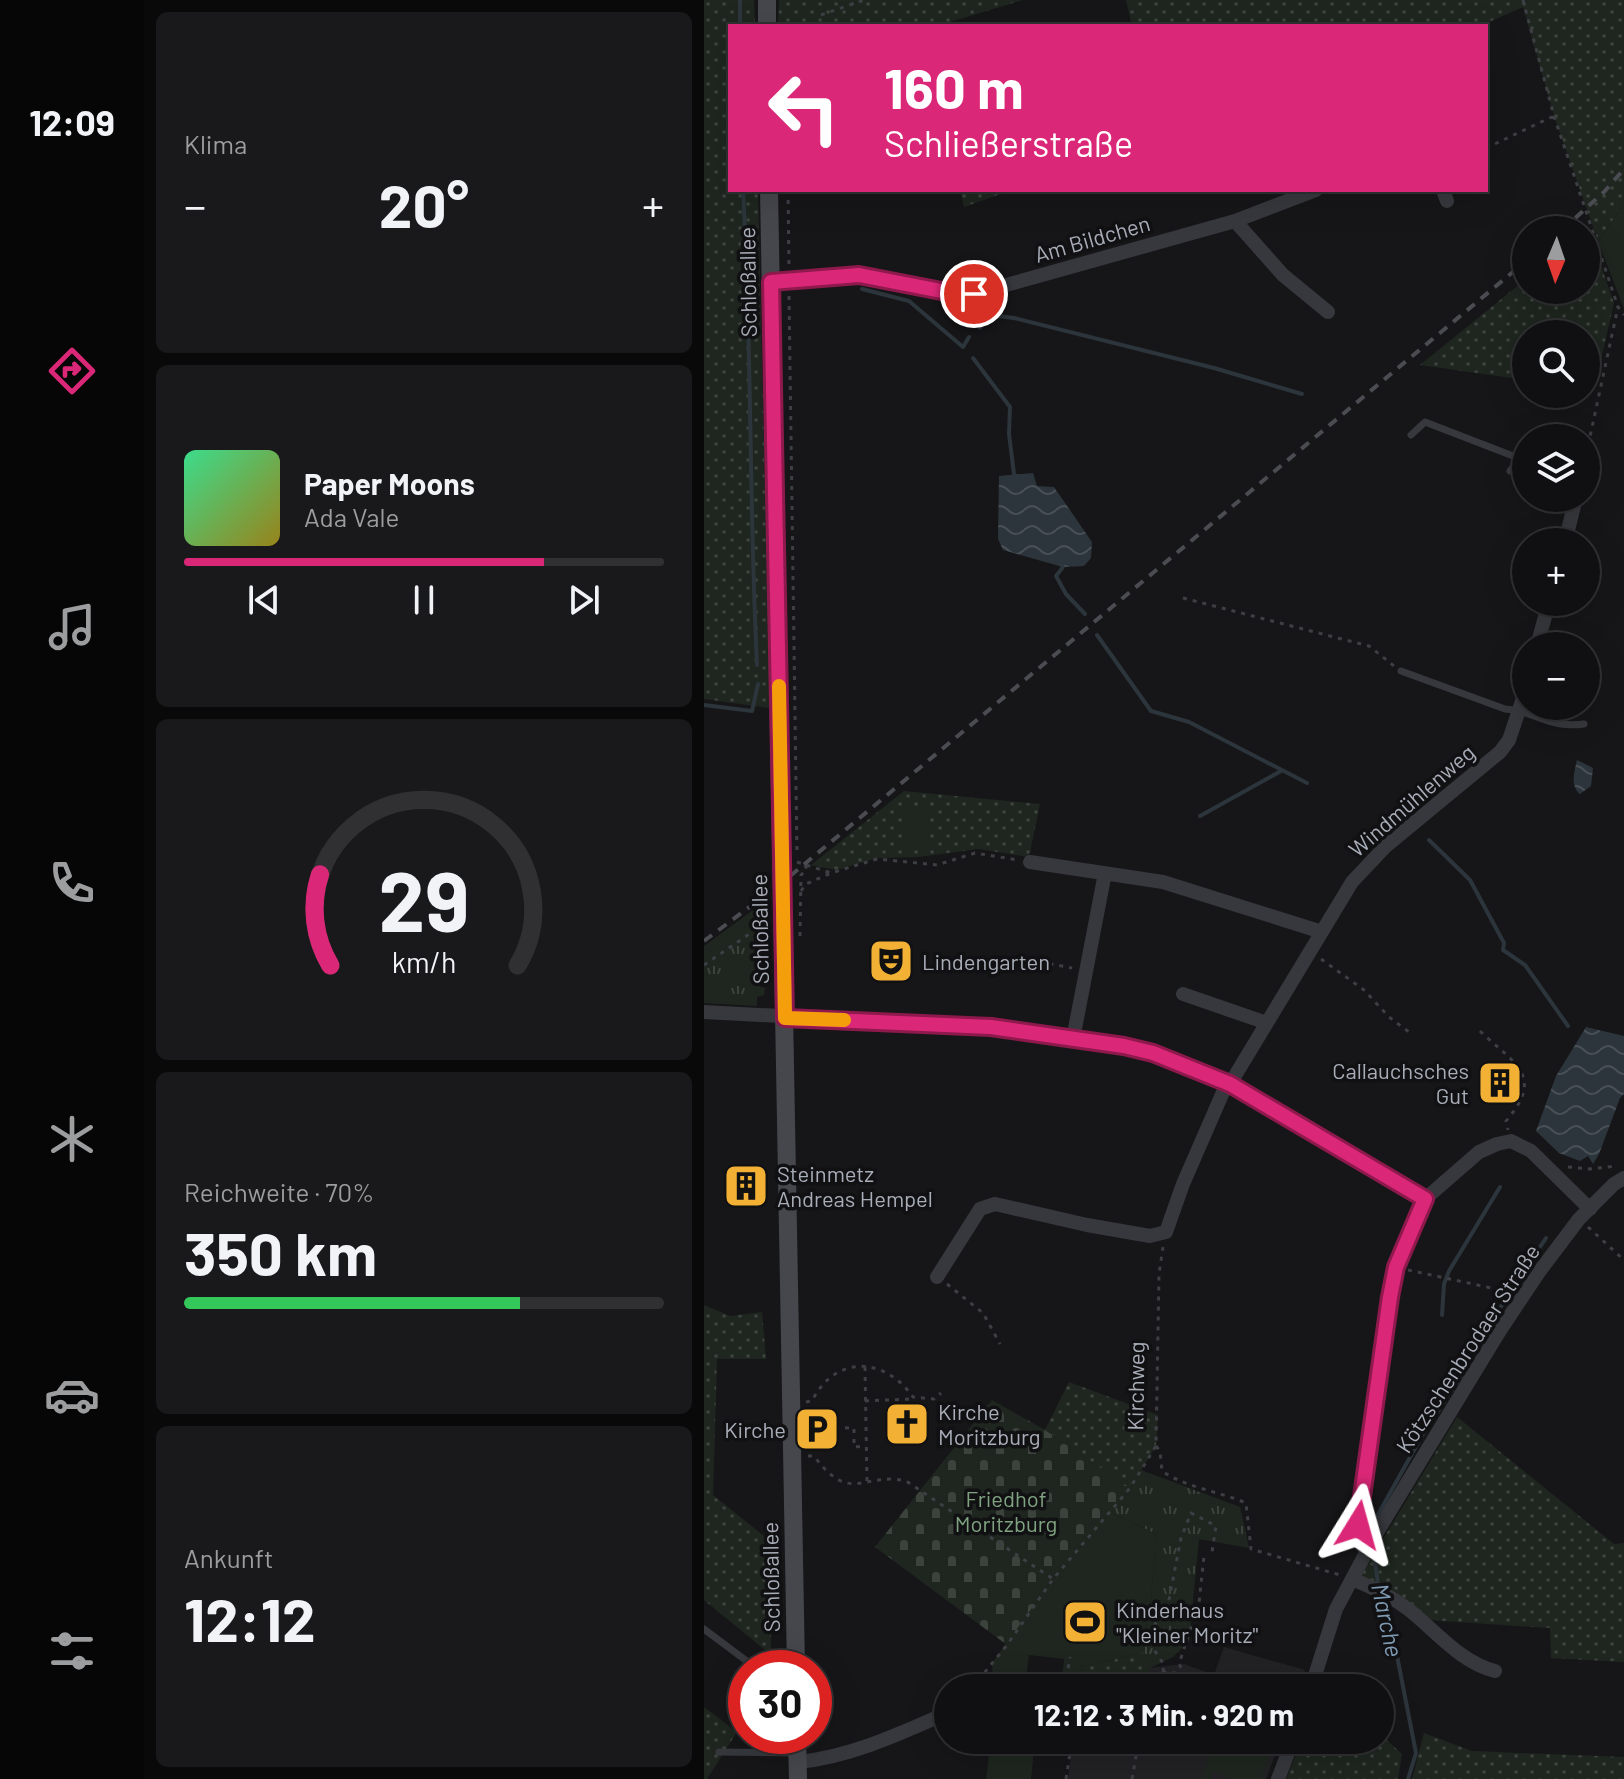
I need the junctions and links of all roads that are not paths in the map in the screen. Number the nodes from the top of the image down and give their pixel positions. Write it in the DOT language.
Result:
graph roads {
  1 [pos="767,0"];
  2 [pos="767,24"];
  3 [pos="769,192"];
  4 [pos="1311,192"];
  5 [pos="1235,221"];
  6 [pos="780,281"];
  7 [pos="1328,312"];
  8 [pos="1411,435"];
  9 [pos="1512,456"];
  10 [pos="1401,671"];
  11 [pos="1512,709"];
  12 [pos="1516,720"];
  13 [pos="1542,720"];
  14 [pos="1584,724"];
  15 [pos="1030,862"];
  16 [pos="1105,873"];
  17 [pos="1322,932"];
  18 [pos="1183,994"];
  19 [pos="704,1012"];
  20 [pos="785,1018"];
  21 [pos="1267,1023"];
  22 [pos="1073,1039"];
  23 [pos="1229,1084"];
  24 [pos="1623,1172"];
  25 [pos="1425,1199"];
  26 [pos="1584,1214"];
  27 [pos="937,1277"];
  28 [pos="1367,1550"];
  29 [pos="1352,1579"];
  30 [pos="704,1629"];
  31 [pos="732,1650"];
  32 [pos="796,1650"];
  33 [pos="1495,1671"];
  34 [pos="1315,1674"];
  35 [pos="934,1719"];
  36 [pos="719,1752"];
  37 [pos="1288,1754"];
  38 [pos="798,1757"];
  39 [pos="1278,1779"];
  1 -- 2 [label="main road"];
  3 -- 6 [label="main road, Schloßallee"];
  4 -- 5 [label="street, Am Bildchen"];
  5 -- 6 [label="street, Am Bildchen"];
  5 -- 7 [label="street"];
  6 -- 20 [label="main road, Schloßallee"];
  8 -- 9 [label="lane"];
  10 -- 11 [label="lane"];
  12 -- 17 [label="street, Windmühlenweg"];
  13 -- 14 [label="lane"];
  15 -- 16 [label="street"];
  16 -- 17 [label="street"];
  16 -- 22 [label="street"];
  17 -- 21 [label="street, Windmühlenweg"];
  18 -- 21 [label="street"];
  19 -- 20 [label="street"];
  20 -- 22 [label="street"];
  20 -- 32 [label="main road, Schloßallee"];
  21 -- 23 [label="street, Windmühlenweg"];
  22 -- 23 [label="street"];
  23 -- 25 [label="street"];
  23 -- 27 [label="street"];
  24 -- 26 [label="street, Kötzschenbrodaer Straße"];
  25 -- 26 [label="street"];
  25 -- 28 [label="street"];
  26 -- 28 [label="street, Kötzschenbrodaer Straße"];
  28 -- 29 [label="street, Kötzschenbrodaer Straße"];
  29 -- 33 [label="street"];
  29 -- 34 [label="street, Kötzschenbrodaer Straße"];
  30 -- 31 [label="lane"];
  35 -- 38 [label="street"];
  36 -- 38 [label="lane"];
  37 -- 39 [label="street"];
}
